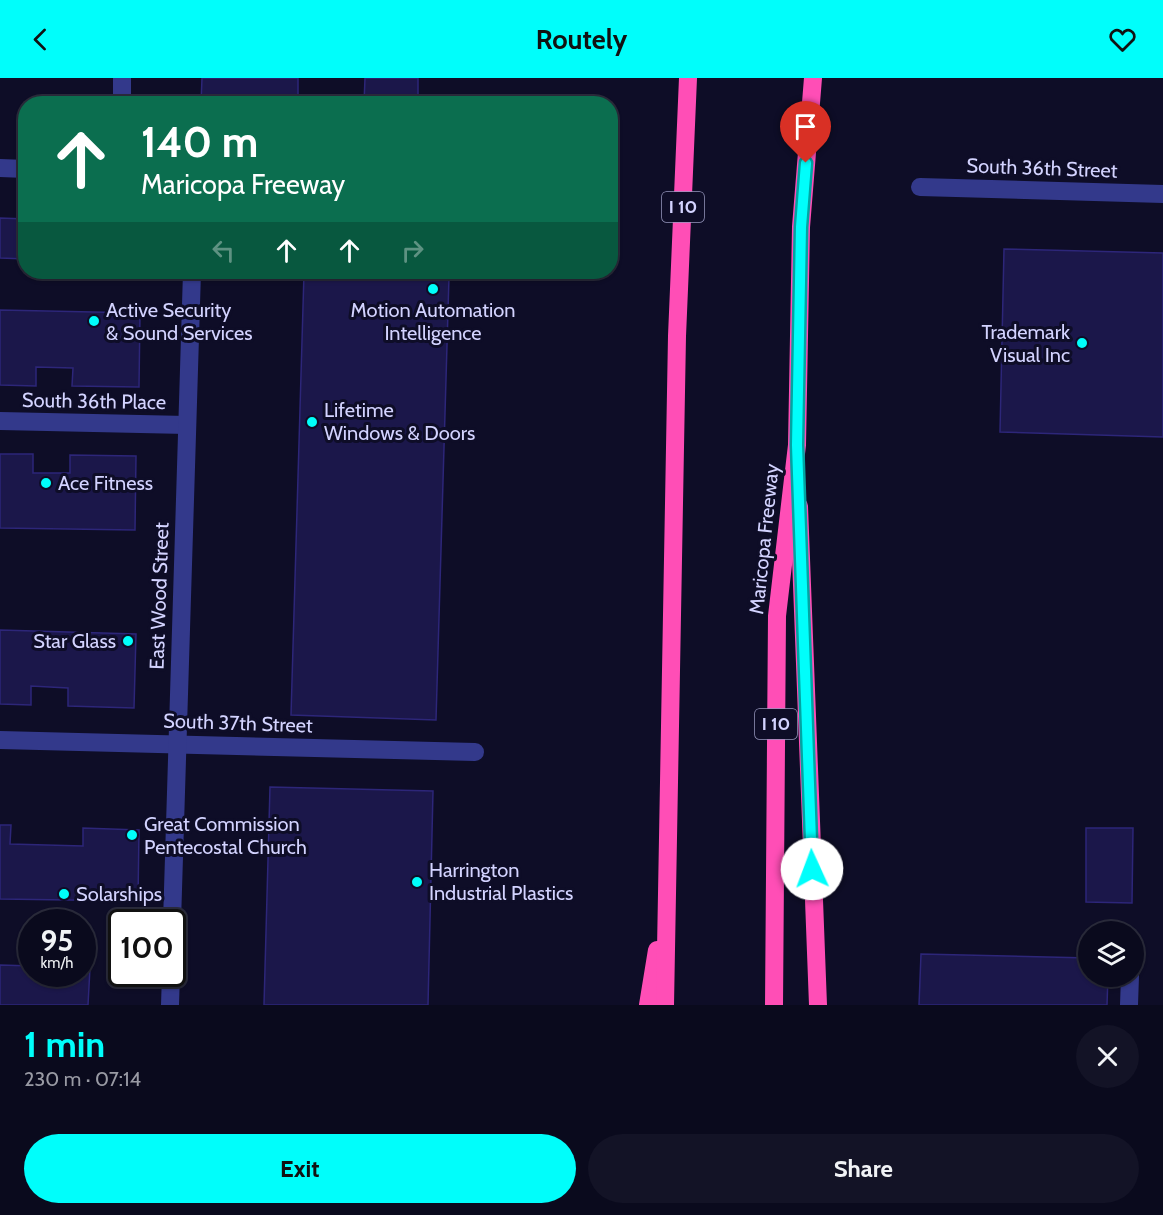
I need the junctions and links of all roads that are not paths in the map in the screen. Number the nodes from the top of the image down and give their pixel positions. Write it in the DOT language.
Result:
graph roads {
  1 [pos="122,78"];
  2 [pos="688,78"];
  3 [pos="813,78"];
  4 [pos="122,96"];
  5 [pos="0,168"];
  6 [pos="18,169"];
  7 [pos="920,187"];
  8 [pos="1163,194"];
  9 [pos="192,279"];
  10 [pos="0,422"];
  11 [pos="187,425"];
  12 [pos="797,445"];
  13 [pos="0,740"];
  14 [pos="177,744"];
  15 [pos="475,752"];
  16 [pos="668,874"];
  17 [pos="172,909"];
  18 [pos="171,987"];
  19 [pos="1130,987"];
  20 [pos="170,1005"];
  21 [pos="648,1005"];
  22 [pos="665,1005"];
  23 [pos="774,1005"];
  24 [pos="818,1005"];
  25 [pos="1129,1005"];
  1 -- 4 [label="street"];
  2 -- 16 [label="highway, I 10"];
  3 -- 12 [label="highway, Maricopa Freeway / I 10"];
  5 -- 6 [label="street"];
  7 -- 8 [label="street, South 36th Street"];
  9 -- 11 [label="street, East Wood Street"];
  10 -- 11 [label="street, South 36th Place"];
  11 -- 14 [label="street, East Wood Street"];
  12 -- 23 [label="highway, Maricopa Freeway / I 10"];
  12 -- 24 [label="highway"];
  13 -- 14 [label="street, South 37th Street"];
  14 -- 15 [label="street, South 37th Street"];
  14 -- 17 [label="street, East Wood Street"];
  16 -- 21 [label="highway"];
  16 -- 22 [label="highway, I 10"];
  18 -- 20 [label="street"];
  19 -- 25 [label="street"];
}
